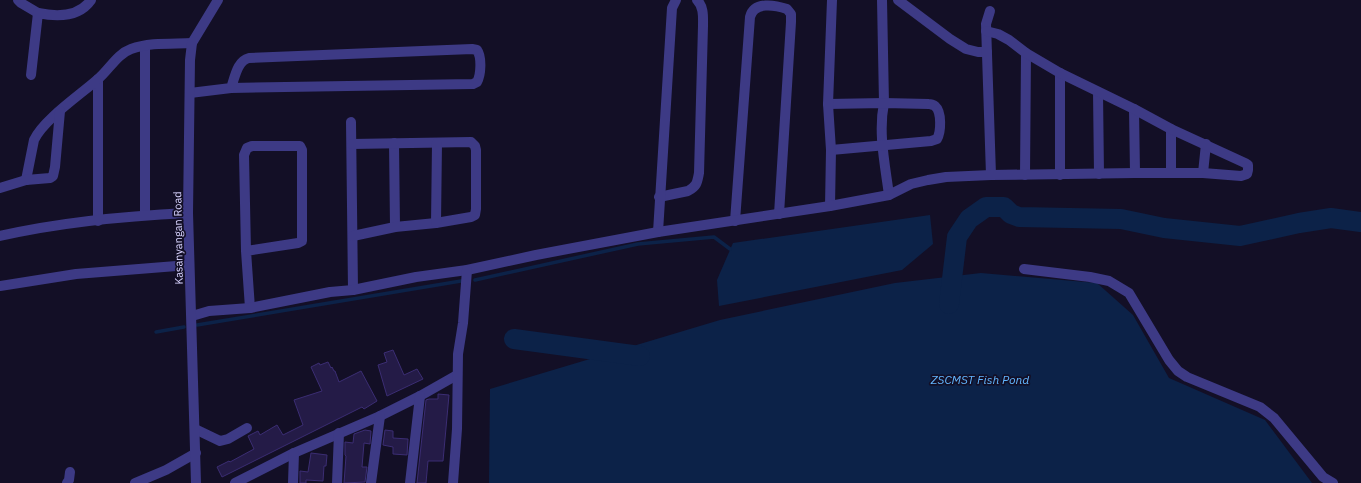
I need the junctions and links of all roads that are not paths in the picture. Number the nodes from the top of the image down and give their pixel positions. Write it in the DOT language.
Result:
graph roads {
  1 [pos="18,0"];
  2 [pos="91,0"];
  3 [pos="218,0"];
  4 [pos="676,0"];
  5 [pos="697,0"];
  6 [pos="832,0"];
  7 [pos="882,0"];
  8 [pos="898,0"];
  9 [pos="990,10"];
  10 [pos="38,13"];
  11 [pos="986,31"];
  12 [pos="192,43"];
  13 [pos="145,46"];
  14 [pos="987,52"];
  15 [pos="1026,53"];
  16 [pos="1060,73"];
  17 [pos="31,75"];
  18 [pos="98,79"];
  19 [pos="231,88"];
  20 [pos="190,92"];
  21 [pos="1098,92"];
  22 [pos="884,102"];
  23 [pos="828,104"];
  24 [pos="1134,109"];
  25 [pos="60,110"];
  26 [pos="351,122"];
  27 [pos="1171,129"];
  28 [pos="394,143"];
  29 [pos="437,143"];
  30 [pos="352,144"];
  31 [pos="882,144"];
  32 [pos="1206,144"];
  33 [pos="831,150"];
  34 [pos="1135,173"];
  35 [pos="1203,173"];
  36 [pos="1099,174"];
  37 [pos="1171,174"];
  38 [pos="991,175"];
  39 [pos="1060,175"];
  40 [pos="1025,176"];
  41 [pos="26,180"];
  42 [pos="0,188"];
  43 [pos="889,195"];
  44 [pos="659,197"];
  45 [pos="830,206"];
  46 [pos="188,214"];
  47 [pos="779,214"];
  48 [pos="145,215"];
  49 [pos="98,221"];
  50 [pos="735,221"];
  51 [pos="436,223"];
  52 [pos="395,228"];
  53 [pos="658,232"];
  54 [pos="0,236"];
  55 [pos="353,236"];
  56 [pos="246,251"];
  57 [pos="189,265"];
  58 [pos="1024,269"];
  59 [pos="467,270"];
  60 [pos="0,286"];
  61 [pos="353,290"];
  62 [pos="250,308"];
  63 [pos="192,316"];
  64 [pos="457,375"];
  65 [pos="420,396"];
  66 [pos="380,416"];
  67 [pos="195,428"];
  68 [pos="247,428"];
  69 [pos="339,433"];
  70 [pos="196,453"];
  71 [pos="294,453"];
  72 [pos="70,472"];
  73 [pos="1323,480"];
  74 [pos="67,483"];
  75 [pos="135,483"];
  76 [pos="196,483"];
  77 [pos="235,483"];
  78 [pos="293,483"];
  79 [pos="337,483"];
  80 [pos="371,483"];
  81 [pos="410,483"];
  82 [pos="453,483"];
  83 [pos="1333,483"];
  1 -- 10 [label="street"];
  2 -- 10 [label="street"];
  3 -- 12 [label="street, Kasanyangan Road"];
  4 -- 44 [label="street"];
  5 -- 44 [label="street"];
  6 -- 23 [label="street"];
  7 -- 22 [label="street"];
  8 -- 14 [label="street"];
  9 -- 11 [label="street"];
  10 -- 17 [label="street"];
  11 -- 14 [label="street"];
  11 -- 15 [label="street"];
  12 -- 13 [label="street"];
  12 -- 20 [label="street, Kasanyangan Road"];
  13 -- 18 [label="street"];
  13 -- 48 [label="street"];
  14 -- 38 [label="street"];
  15 -- 16 [label="street"];
  15 -- 40 [label="street"];
  16 -- 21 [label="street"];
  16 -- 39 [label="street"];
  18 -- 25 [label="street"];
  18 -- 49 [label="street"];
  19 -- 19 [label="street"];
  19 -- 20 [label="street"];
  20 -- 46 [label="street, Kasanyangan Road"];
  21 -- 24 [label="street"];
  21 -- 36 [label="street"];
  22 -- 23 [label="street"];
  22 -- 31 [label="street"];
  22 -- 31 [label="street"];
  23 -- 33 [label="street"];
  24 -- 27 [label="street"];
  24 -- 34 [label="street"];
  25 -- 41 [label="street"];
  25 -- 41 [label="street"];
  26 -- 30 [label="street"];
  27 -- 32 [label="street"];
  27 -- 37 [label="street"];
  28 -- 29 [label="street"];
  28 -- 30 [label="street"];
  28 -- 52 [label="street"];
  29 -- 51 [label="street"];
  29 -- 51 [label="street"];
  30 -- 55 [label="street"];
  31 -- 33 [label="street"];
  31 -- 43 [label="street"];
  32 -- 35 [label="street"];
  32 -- 35 [label="street"];
  33 -- 45 [label="street"];
  34 -- 36 [label="street"];
  34 -- 37 [label="street"];
  35 -- 37 [label="street"];
  36 -- 39 [label="street"];
  38 -- 40 [label="street"];
  38 -- 43 [label="street"];
  39 -- 40 [label="street"];
  41 -- 42 [label="street"];
  43 -- 45 [label="street"];
  44 -- 53 [label="street"];
  45 -- 47 [label="street"];
  46 -- 48 [label="street"];
  46 -- 57 [label="street, Kasanyangan Road"];
  47 -- 50 [label="street"];
  47 -- 50 [label="street"];
  48 -- 49 [label="street"];
  49 -- 54 [label="street"];
  50 -- 53 [label="street"];
  51 -- 52 [label="street"];
  52 -- 55 [label="street"];
  53 -- 59 [label="street"];
  55 -- 61 [label="street"];
  56 -- 56 [label="street"];
  56 -- 62 [label="street"];
  57 -- 60 [label="street"];
  57 -- 63 [label="street, Kasanyangan Road"];
  58 -- 73 [label="street"];
  59 -- 61 [label="street"];
  59 -- 64 [label="street"];
  61 -- 62 [label="street"];
  62 -- 63 [label="street"];
  63 -- 67 [label="street, Kasanyangan Road"];
  64 -- 65 [label="street"];
  64 -- 82 [label="street"];
  65 -- 66 [label="street"];
  65 -- 81 [label="street"];
  66 -- 69 [label="street"];
  66 -- 80 [label="street"];
  67 -- 68 [label="street"];
  67 -- 70 [label="street, Kasanyangan Road"];
  69 -- 71 [label="street"];
  69 -- 79 [label="street"];
  70 -- 75 [label="street"];
  70 -- 76 [label="street, Kasanyangan Road"];
  71 -- 77 [label="street"];
  71 -- 78 [label="street"];
  72 -- 74 [label="street"];
  73 -- 83 [label="street"];
}
